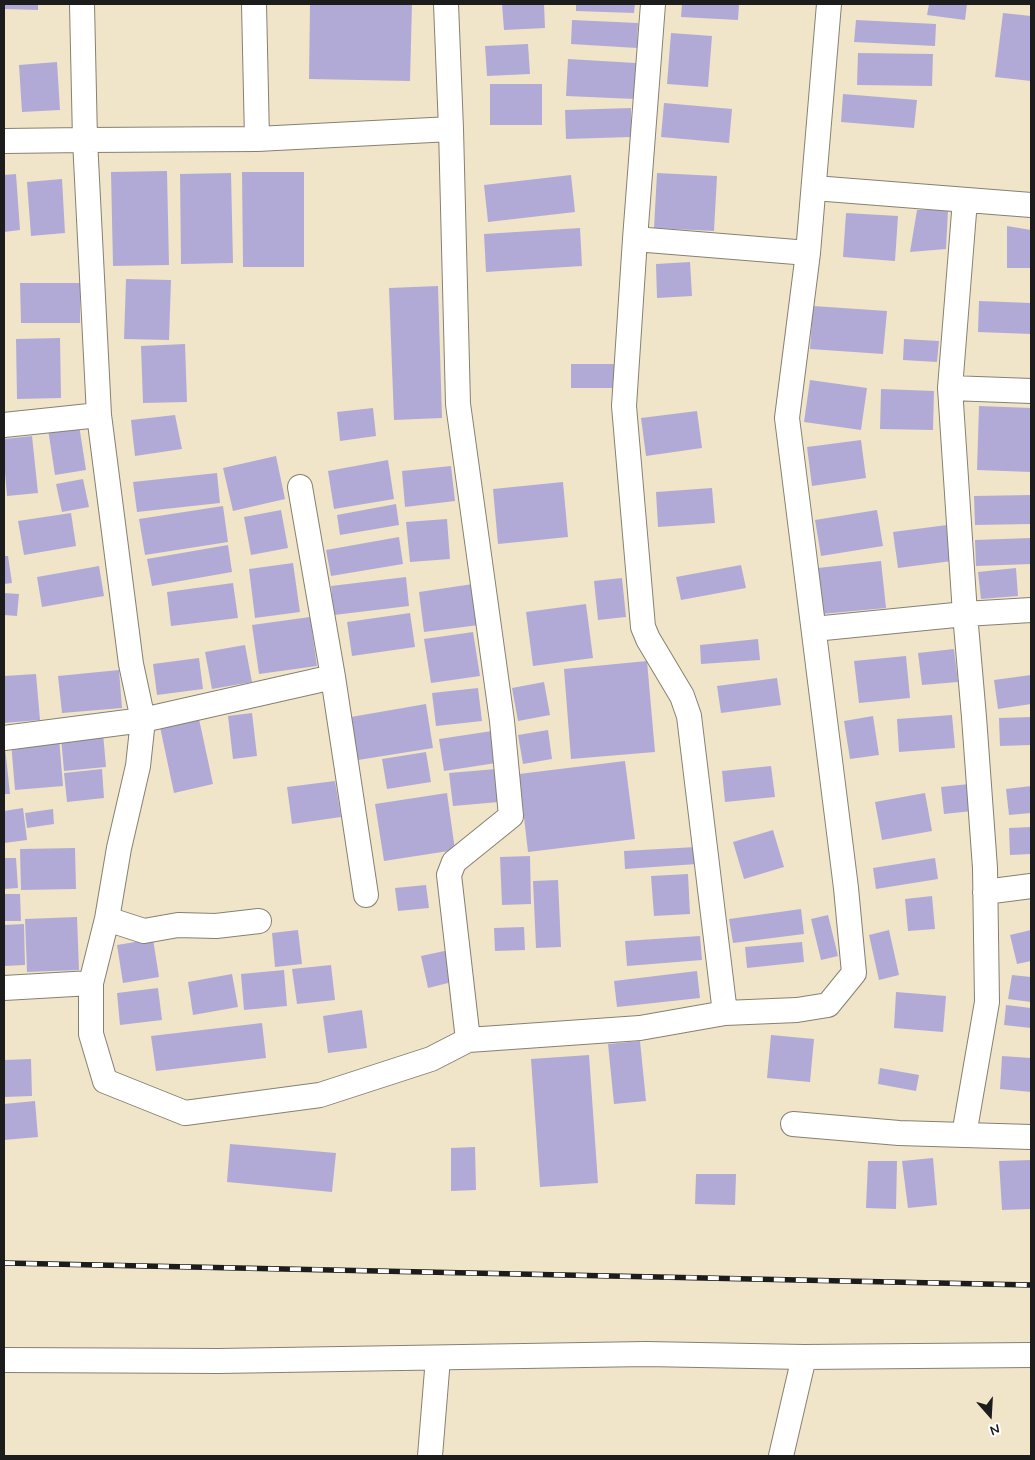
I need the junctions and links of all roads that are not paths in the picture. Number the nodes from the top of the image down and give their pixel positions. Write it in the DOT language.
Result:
graph roads {
  1 [pos="82,4"];
  2 [pos="254,4"];
  3 [pos="446,4"];
  4 [pos="652,4"];
  5 [pos="829,4"];
  6 [pos="451,129"];
  7 [pos="257,139"];
  8 [pos="85,140"];
  9 [pos="4,141"];
  10 [pos="814,188"];
  11 [pos="965,200"];
  12 [pos="1031,204"];
  13 [pos="635,239"];
  14 [pos="808,253"];
  15 [pos="950,388"];
  16 [pos="1031,391"];
  17 [pos="100,415"];
  18 [pos="4,425"];
  19 [pos="300,486"];
  20 [pos="1031,610"];
  21 [pos="965,614"];
  22 [pos="814,629"];
  23 [pos="333,677"];
  24 [pos="143,720"];
  25 [pos="4,738"];
  26 [pos="1031,886"];
  27 [pos="985,892"];
  28 [pos="366,894"];
  29 [pos="107,920"];
  30 [pos="259,921"];
  31 [pos="91,983"];
  32 [pos="4,988"];
  33 [pos="725,1013"];
  34 [pos="468,1040"];
  35 [pos="793,1124"];
  36 [pos="964,1135"];
  37 [pos="1031,1136"];
  38 [pos="1031,1355"];
  39 [pos="804,1357"];
  40 [pos="438,1358"];
  41 [pos="4,1360"];
  42 [pos="430,1456"];
  43 [pos="781,1456"];
  1 -- 8 [label="street"];
  2 -- 7 [label="street"];
  3 -- 6 [label="street"];
  4 -- 13 [label="street"];
  5 -- 10 [label="street"];
  6 -- 7 [label="street"];
  6 -- 34 [label="street"];
  7 -- 8 [label="street"];
  8 -- 9 [label="street"];
  8 -- 17 [label="street"];
  10 -- 11 [label="street"];
  10 -- 14 [label="street"];
  11 -- 12 [label="street"];
  11 -- 15 [label="street"];
  13 -- 14 [label="street"];
  13 -- 33 [label="street"];
  14 -- 22 [label="street"];
  15 -- 16 [label="street"];
  15 -- 21 [label="street"];
  17 -- 18 [label="street"];
  17 -- 24 [label="street"];
  19 -- 23 [label="street"];
  20 -- 21 [label="street"];
  21 -- 22 [label="street"];
  21 -- 27 [label="street"];
  22 -- 33 [label="street"];
  23 -- 24 [label="street"];
  23 -- 28 [label="street"];
  24 -- 25 [label="street"];
  24 -- 29 [label="street"];
  26 -- 27 [label="street"];
  27 -- 36 [label="street"];
  29 -- 30 [label="street"];
  29 -- 31 [label="street"];
  31 -- 32 [label="street"];
  31 -- 34 [label="street"];
  33 -- 34 [label="street"];
  35 -- 36 [label="street"];
  36 -- 37 [label="street"];
  38 -- 39 [label="street"];
  39 -- 40 [label="street"];
  39 -- 43 [label="street"];
  40 -- 41 [label="street"];
  40 -- 42 [label="street"];
}
